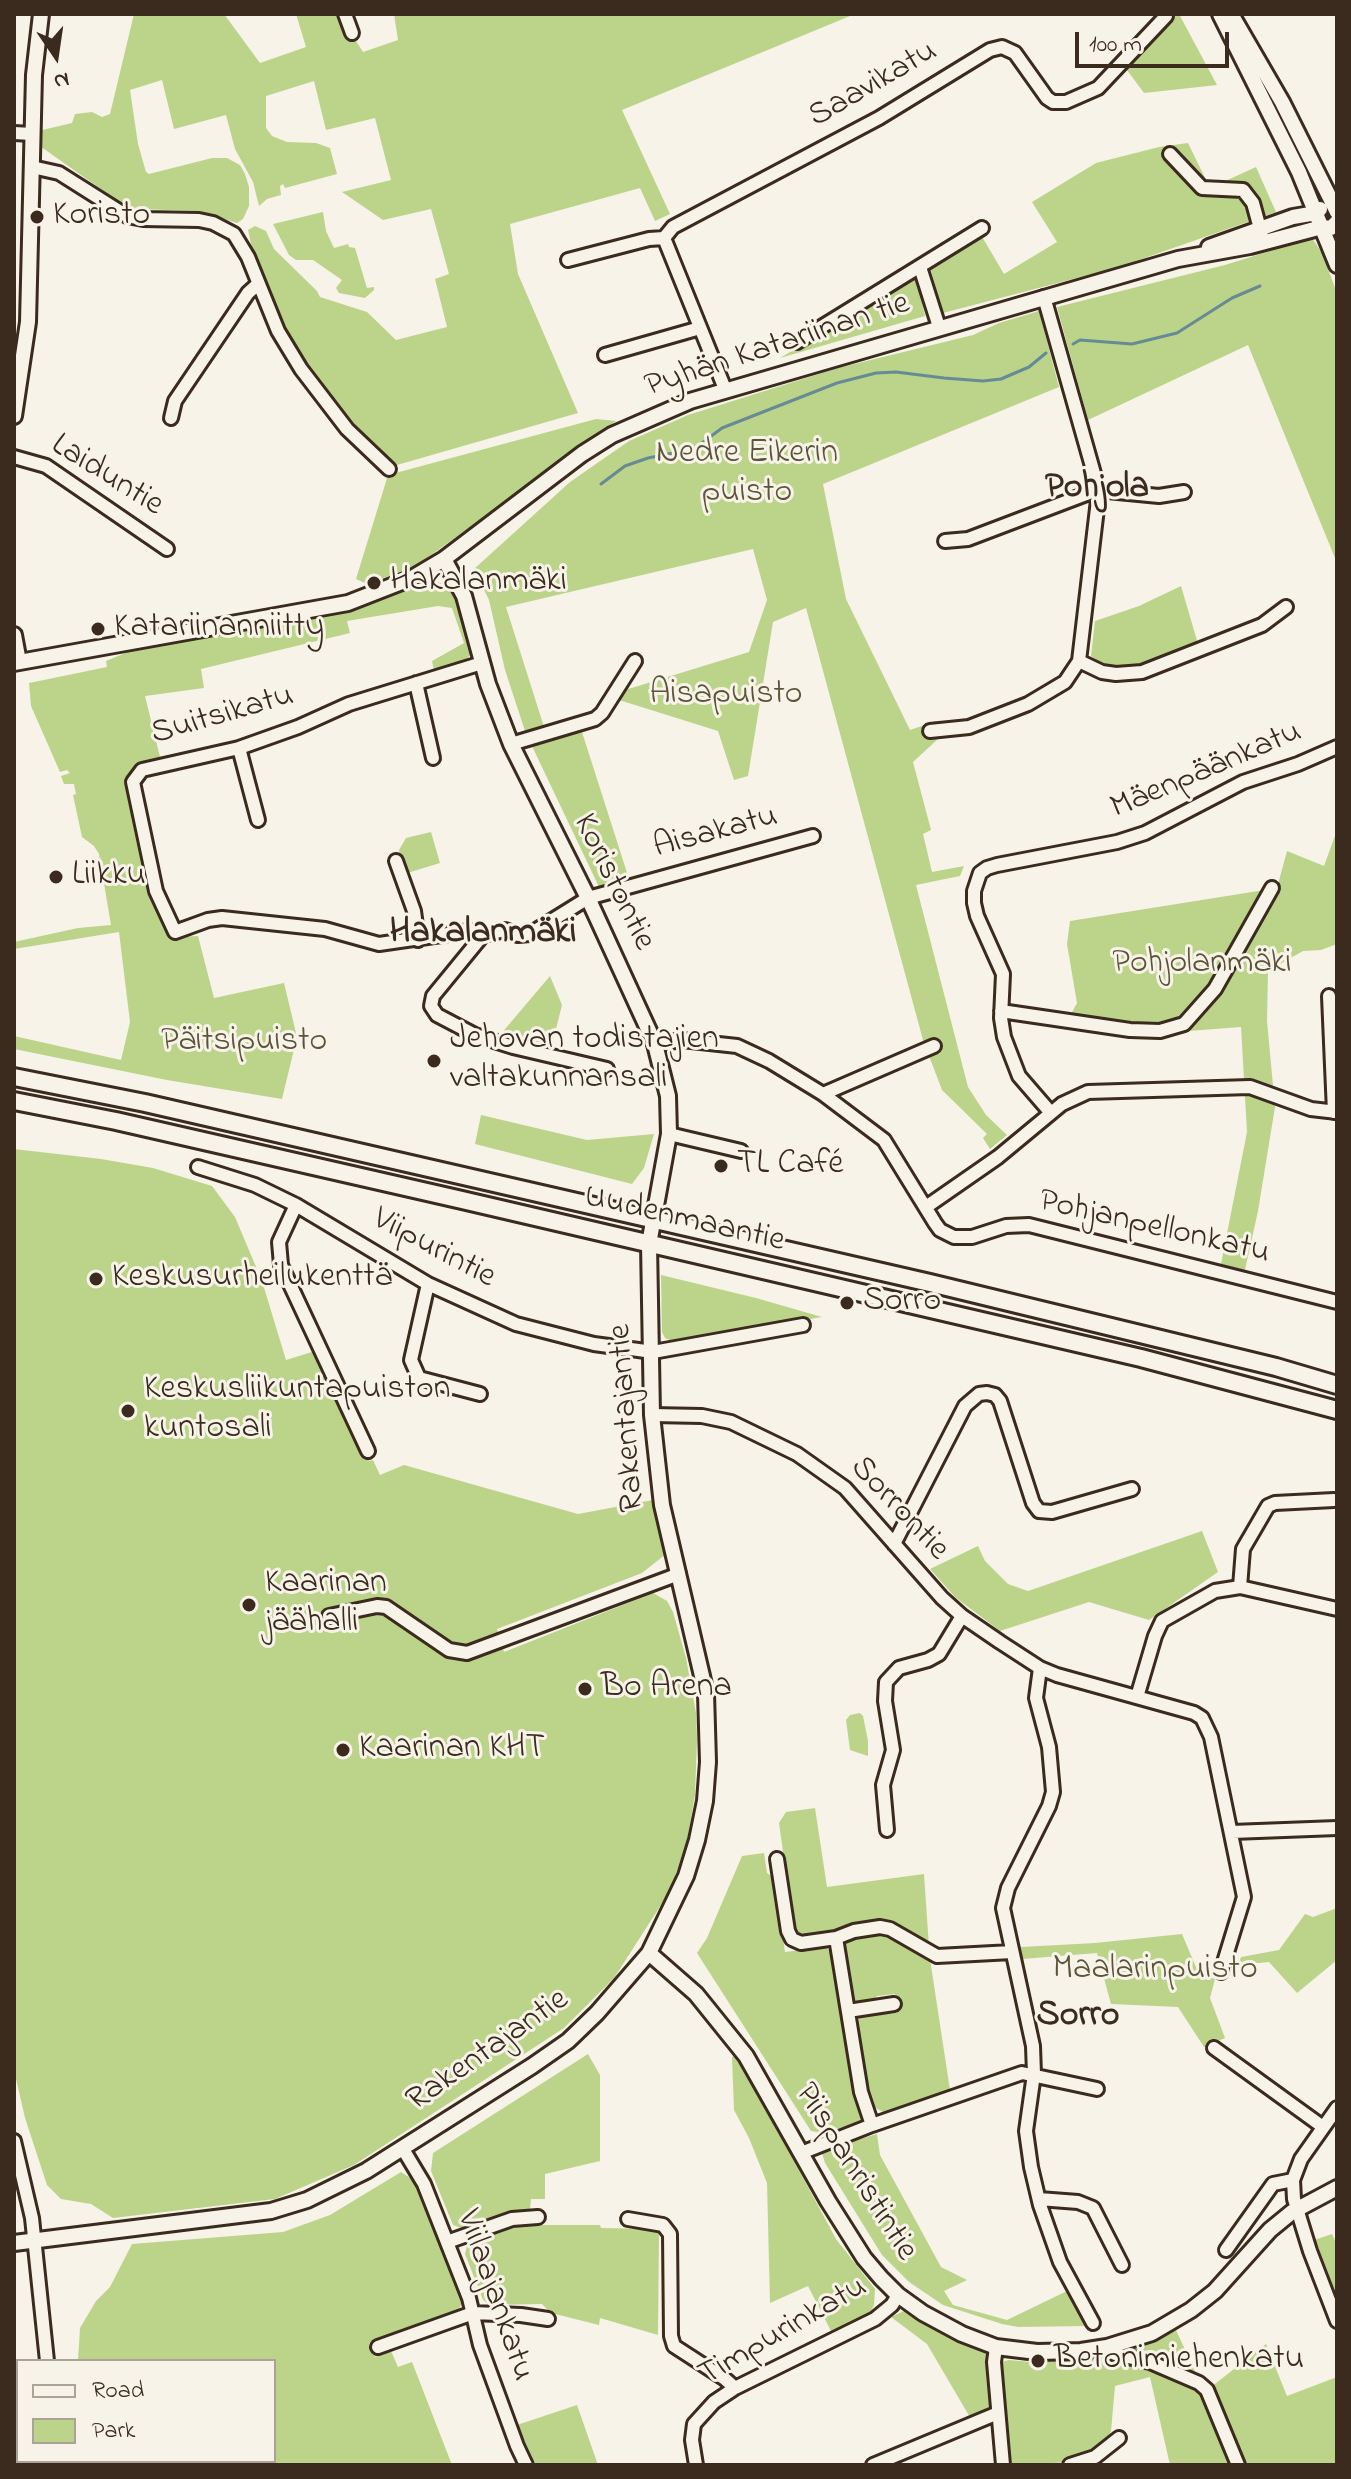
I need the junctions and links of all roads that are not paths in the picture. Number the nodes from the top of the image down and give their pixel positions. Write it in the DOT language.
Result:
graph roads {
  1 [pos="41,14"];
  2 [pos="345,14"];
  3 [pos="1220,14"];
  4 [pos="1231,14"];
  5 [pos="1166,16"];
  6 [pos="352,33"];
  7 [pos="14,133"];
  8 [pos="32,134"];
  9 [pos="1170,154"];
  10 [pos="32,167"];
  11 [pos="1336,212"];
  12 [pos="1319,220"];
  13 [pos="982,228"];
  14 [pos="1262,235"];
  15 [pos="664,238"];
  16 [pos="568,260"];
  17 [pos="1337,265"];
  18 [pos="920,267"];
  19 [pos="258,284"];
  20 [pos="1044,297"];
  21 [pos="939,327"];
  22 [pos="700,328"];
  23 [pos="797,342"];
  24 [pos="605,355"];
  25 [pos="725,389"];
  26 [pos="14,416"];
  27 [pos="171,418"];
  28 [pos="14,457"];
  29 [pos="389,469"];
  30 [pos="1097,490"];
  31 [pos="1184,492"];
  32 [pos="945,541"];
  33 [pos="167,549"];
  34 [pos="444,559"];
  35 [pos="1286,607"];
  36 [pos="14,635"];
  37 [pos="635,661"];
  38 [pos="1079,661"];
  39 [pos="16,663"];
  40 [pos="482,663"];
  41 [pos="416,683"];
  42 [pos="930,731"];
  43 [pos="511,744"];
  44 [pos="1337,747"];
  45 [pos="239,748"];
  46 [pos="433,758"];
  47 [pos="258,820"];
  48 [pos="813,836"];
  49 [pos="396,861"];
  50 [pos="1272,888"];
  51 [pos="588,898"];
  52 [pos="175,932"];
  53 [pos="483,935"];
  54 [pos="418,940"];
  55 [pos="1329,996"];
  56 [pos="1001,1011"];
  57 [pos="655,1044"];
  58 [pos="934,1046"];
  59 [pos="607,1069"];
  60 [pos="14,1077"];
  61 [pos="823,1094"];
  62 [pos="14,1101"];
  63 [pos="1336,1112"];
  64 [pos="1051,1113"];
  65 [pos="669,1134"];
  66 [pos="741,1151"];
  67 [pos="198,1167"];
  68 [pos="296,1205"];
  69 [pos="926,1207"];
  70 [pos="652,1220"];
  71 [pos="649,1244"];
  72 [pos="428,1284"];
  73 [pos="1337,1302"];
  74 [pos="803,1325"];
  75 [pos="653,1352"];
  76 [pos="1337,1385"];
  77 [pos="480,1394"];
  78 [pos="1337,1410"];
  79 [pos="652,1415"];
  80 [pos="368,1451"];
  81 [pos="1132,1489"];
  82 [pos="1334,1500"];
  83 [pos="894,1544"];
  84 [pos="679,1574"];
  85 [pos="1240,1587"];
  86 [pos="1337,1609"];
  87 [pos="329,1616"];
  88 [pos="962,1616"];
  89 [pos="1040,1668"];
  90 [pos="1137,1697"];
  91 [pos="1337,1828"];
  92 [pos="887,1830"];
  93 [pos="1232,1832"];
  94 [pos="777,1859"];
  95 [pos="836,1938"];
  96 [pos="1012,1952"];
  97 [pos="649,1953"];
  98 [pos="1221,1972"];
  99 [pos="894,2004"];
  100 [pos="848,2011"];
  101 [pos="1214,2048"];
  102 [pos="1034,2074"];
  103 [pos="1097,2089"];
  104 [pos="1337,2108"];
  105 [pos="872,2125"];
  106 [pos="1323,2127"];
  107 [pos="14,2141"];
  108 [pos="403,2149"];
  109 [pos="801,2153"];
  110 [pos="1293,2180"];
  111 [pos="1337,2188"];
  112 [pos="1039,2199"];
  113 [pos="1297,2209"];
  114 [pos="538,2217"];
  115 [pos="628,2219"];
  116 [pos="35,2241"];
  117 [pos="447,2242"];
  118 [pos="14,2243"];
  119 [pos="1226,2250"];
  120 [pos="1122,2265"];
  121 [pos="898,2295"];
  122 [pos="473,2313"];
  123 [pos="548,2319"];
  124 [pos="1337,2321"];
  125 [pos="1093,2323"];
  126 [pos="1110,2346"];
  127 [pos="378,2347"];
  128 [pos="996,2347"];
  129 [pos="47,2359"];
  130 [pos="735,2388"];
  131 [pos="998,2413"];
  132 [pos="1119,2438"];
  133 [pos="526,2465"];
  134 [pos="696,2465"];
  135 [pos="873,2465"];
  136 [pos="1003,2465"];
  137 [pos="1070,2465"];
  138 [pos="1238,2465"];
  1 -- 8 [label="street"];
  2 -- 6 [label="street"];
  3 -- 12 [label="street"];
  4 -- 11 [label="street"];
  5 -- 15 [label="street, Saavikatu"];
  7 -- 8 [label="street"];
  8 -- 10 [label="street"];
  9 -- 14 [label="street"];
  10 -- 19 [label="street"];
  10 -- 26 [label="street"];
  11 -- 12 [label="street, Pyhän Katariinan tie"];
  11 -- 12 [label="street, Pyhän Katariinan tie"];
  12 -- 14 [label="street, Pyhän Katariinan tie"];
  12 -- 17 [label="street"];
  13 -- 18 [label="street"];
  14 -- 20 [label="street, Pyhän Katariinan tie"];
  15 -- 16 [label="street"];
  15 -- 22 [label="street"];
  18 -- 21 [label="street"];
  18 -- 23 [label="street"];
  19 -- 27 [label="street"];
  19 -- 29 [label="street"];
  20 -- 21 [label="street, Pyhän Katariinan tie"];
  20 -- 30 [label="street"];
  21 -- 25 [label="street, Pyhän Katariinan tie"];
  22 -- 24 [label="street"];
  22 -- 25 [label="street"];
  25 -- 34 [label="street, Pyhän Katariinan tie"];
  28 -- 33 [label="street, Laiduntie"];
  30 -- 31 [label="street"];
  30 -- 32 [label="street"];
  30 -- 38 [label="street"];
  34 -- 39 [label="street, Pyhän Katariinan tie"];
  34 -- 40 [label="street, Koristontie"];
  35 -- 38 [label="street"];
  36 -- 39 [label="street"];
  37 -- 43 [label="street"];
  38 -- 42 [label="street"];
  40 -- 41 [label="street, Suitsikatu"];
  40 -- 43 [label="street, Koristontie"];
  41 -- 45 [label="street, Suitsikatu"];
  41 -- 46 [label="street"];
  43 -- 51 [label="street, Koristontie"];
  44 -- 56 [label="street, Mäenpäänkatu"];
  45 -- 47 [label="street"];
  45 -- 52 [label="street, Suitsikatu"];
  48 -- 51 [label="street, Aisakatu"];
  49 -- 54 [label="street"];
  50 -- 56 [label="street"];
  51 -- 53 [label="street, Aisakatu"];
  51 -- 57 [label="street, Koristontie"];
  52 -- 54 [label="street, Aisakatu"];
  53 -- 54 [label="street, Aisakatu"];
  53 -- 59 [label="street"];
  55 -- 63 [label="street"];
  56 -- 64 [label="street, Mäenpäänkatu"];
  57 -- 61 [label="street, Pohjanpellonkatu"];
  57 -- 65 [label="street, Koristontie"];
  58 -- 61 [label="street"];
  60 -- 70 [label="main road, Uudenmaantie"];
  61 -- 69 [label="street, Pohjanpellonkatu"];
  62 -- 71 [label="main road, Uudenmaantie"];
  63 -- 64 [label="street"];
  64 -- 69 [label="street"];
  65 -- 66 [label="street"];
  65 -- 70 [label="street, Koristontie"];
  67 -- 68 [label="street, Viipurintie"];
  68 -- 72 [label="street, Viipurintie"];
  68 -- 80 [label="street"];
  69 -- 73 [label="street, Pohjanpellonkatu"];
  70 -- 71 [label="street, Koristontie"];
  70 -- 76 [label="main road, Uudenmaantie"];
  71 -- 75 [label="street, Rakentajantie"];
  71 -- 78 [label="main road, Uudenmaantie"];
  72 -- 75 [label="street, Viipurintie"];
  72 -- 77 [label="street"];
  74 -- 75 [label="street, Viipurintie"];
  75 -- 79 [label="street, Rakentajantie"];
  79 -- 83 [label="street, Sorrontie"];
  79 -- 84 [label="street, Rakentajantie"];
  81 -- 83 [label="street"];
  82 -- 85 [label="street"];
  83 -- 88 [label="street, Sorrontie"];
  84 -- 87 [label="street"];
  84 -- 97 [label="street, Rakentajantie"];
  85 -- 86 [label="street"];
  85 -- 90 [label="street"];
  88 -- 89 [label="street, Sorrontie"];
  88 -- 92 [label="street"];
  89 -- 90 [label="street, Sorrontie"];
  89 -- 96 [label="street"];
  90 -- 93 [label="street, Sorrontie"];
  91 -- 93 [label="street"];
  93 -- 98 [label="street"];
  94 -- 95 [label="street"];
  95 -- 96 [label="street"];
  95 -- 100 [label="street"];
  96 -- 102 [label="street"];
  97 -- 108 [label="street, Rakentajantie"];
  97 -- 109 [label="street, Piispanristintie"];
  99 -- 100 [label="street"];
  100 -- 105 [label="street"];
  101 -- 106 [label="street"];
  102 -- 103 [label="street"];
  102 -- 105 [label="street"];
  102 -- 112 [label="street"];
  104 -- 106 [label="street"];
  105 -- 109 [label="street"];
  106 -- 110 [label="street"];
  107 -- 116 [label="street"];
  108 -- 116 [label="street, Rakentajantie"];
  108 -- 117 [label="street, Viilaajankatu"];
  109 -- 121 [label="street, Piispanristintie"];
  110 -- 113 [label="street"];
  110 -- 119 [label="street"];
  111 -- 113 [label="street, Piispanristintie"];
  112 -- 120 [label="street"];
  112 -- 125 [label="street"];
  113 -- 124 [label="street"];
  113 -- 126 [label="street, Piispanristintie"];
  114 -- 117 [label="street"];
  115 -- 130 [label="street"];
  116 -- 118 [label="street, Rakentajantie"];
  116 -- 129 [label="street"];
  117 -- 122 [label="street, Viilaajankatu"];
  121 -- 128 [label="street, Piispanristintie"];
  121 -- 130 [label="street, Timpurinkatu"];
  122 -- 123 [label="street"];
  122 -- 127 [label="street"];
  122 -- 133 [label="street, Viilaajankatu"];
  126 -- 128 [label="street, Piispanristintie"];
  126 -- 138 [label="street"];
  128 -- 131 [label="street"];
  130 -- 134 [label="street, Timpurinkatu"];
  131 -- 135 [label="street"];
  131 -- 136 [label="street"];
  132 -- 137 [label="street"];
}
